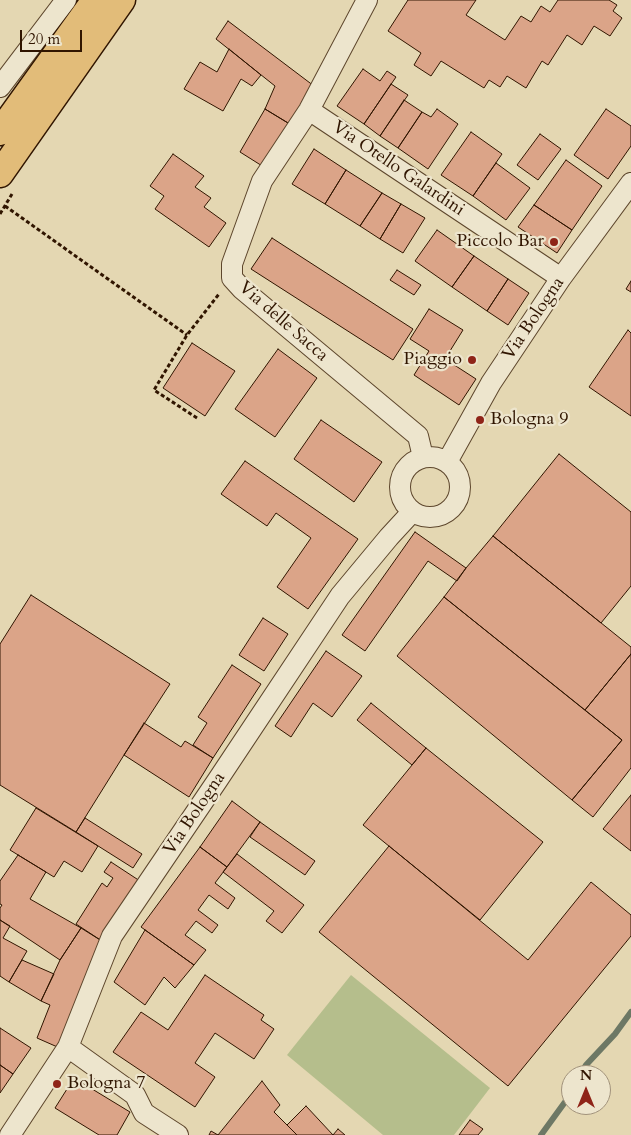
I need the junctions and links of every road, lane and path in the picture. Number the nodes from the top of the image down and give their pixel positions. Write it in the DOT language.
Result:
graph roads {
  1 [pos="66,0"];
  2 [pos="95,0"];
  3 [pos="122,0"];
  4 [pos="367,0"];
  5 [pos="0,87"];
  6 [pos="310,110"];
  7 [pos="0,132"];
  8 [pos="0,174"];
  9 [pos="631,183"];
  10 [pos="5,206"];
  11 [pos="232,278"];
  12 [pos="561,278"];
  13 [pos="187,335"];
  14 [pos="198,418"];
  15 [pos="423,457"];
  16 [pos="447,462"];
  17 [pos="412,512"];
  18 [pos="68,1048"];
  19 [pos="10,1135"];
  20 [pos="178,1135"];
  1 -- 5 [label="street"];
  2 -- 7 [label="main road"];
  3 -- 8 [label="main road"];
  4 -- 6 [label="street, Via delle Sacca"];
  6 -- 11 [label="street, Via delle Sacca"];
  6 -- 12 [label="street, Via Otello Galardini"];
  9 -- 12 [label="street, Via Bologna"];
  10 -- 13 [label="path"];
  11 -- 13 [label="path"];
  11 -- 15 [label="street, Via delle Sacca"];
  12 -- 16 [label="street, Via Bologna"];
  13 -- 14 [label="path"];
  15 -- 16 [label="street"];
  15 -- 17 [label="street"];
  16 -- 17 [label="street"];
  17 -- 18 [label="street, Via Bologna"];
  18 -- 19 [label="street, Via Bologna"];
  18 -- 20 [label="street"];
}
